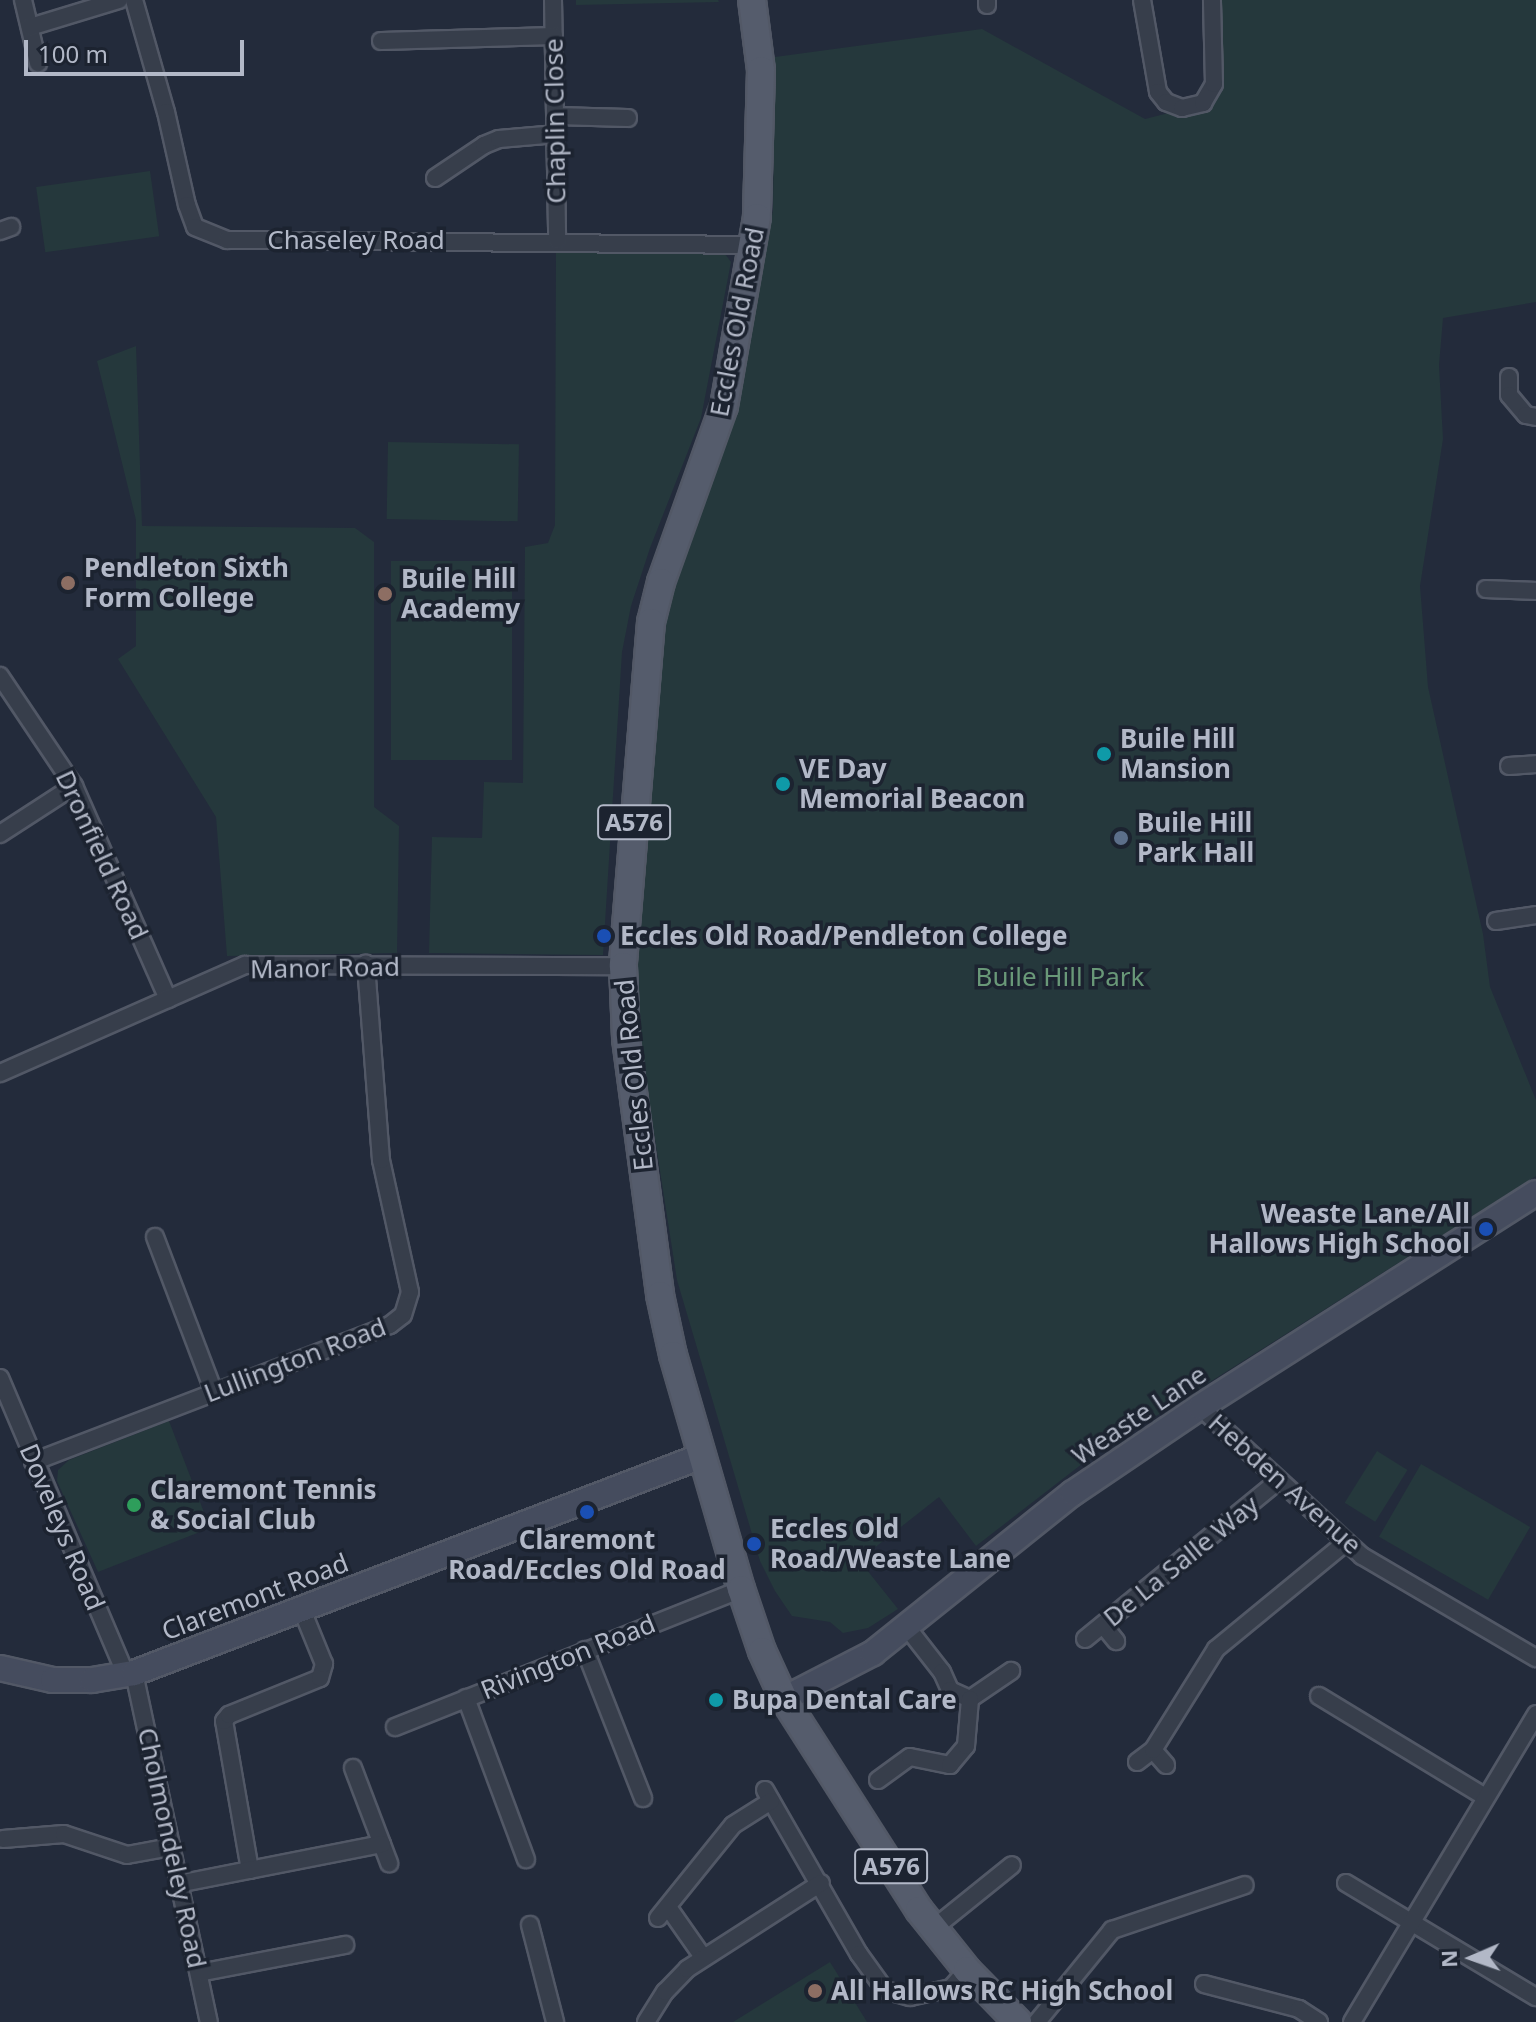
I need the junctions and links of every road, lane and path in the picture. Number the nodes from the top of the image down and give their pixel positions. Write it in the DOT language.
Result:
graph roads {
  1 [pos="23,0"];
  2 [pos="119,0"];
  3 [pos="134,0"];
  4 [pos="553,0"];
  5 [pos="752,0"];
  6 [pos="1142,0"];
  7 [pos="1212,0"];
  8 [pos="30,27"];
  9 [pos="554,36"];
  10 [pos="381,41"];
  11 [pos="38,63"];
  12 [pos="556,116"];
  13 [pos="628,118"];
  14 [pos="557,134"];
  15 [pos="435,178"];
  16 [pos="557,241"];
  17 [pos="753,245"];
  18 [pos="1509,377"];
  19 [pos="1536,417"];
  20 [pos="1486,589"];
  21 [pos="1536,591"];
  22 [pos="1,679"];
  23 [pos="1536,764"];
  24 [pos="1509,766"];
  25 [pos="74,786"];
  26 [pos="0,834"];
  27 [pos="1536,915"];
  28 [pos="1496,921"];
  29 [pos="366,964"];
  30 [pos="623,966"];
  31 [pos="168,999"];
  32 [pos="0,1073"];
  33 [pos="1536,1193"];
  34 [pos="155,1237"];
  35 [pos="0,1378"];
  36 [pos="214,1392"];
  37 [pos="1200,1407"];
  38 [pos="702,1456"];
  39 [pos="33,1462"];
  40 [pos="1277,1482"];
  41 [pos="1345,1543"];
  42 [pos="741,1589"];
  43 [pos="302,1610"];
  44 [pos="1103,1625"];
  45 [pos="906,1626"];
  46 [pos="1085,1639"];
  47 [pos="1116,1641"];
  48 [pos="585,1650"];
  49 [pos="1536,1658"];
  50 [pos="0,1668"];
  51 [pos="1011,1671"];
  52 [pos="130,1674"];
  53 [pos="1319,1696"];
  54 [pos="466,1698"];
  55 [pos="784,1699"];
  56 [pos="970,1699"];
  57 [pos="1536,1714"];
  58 [pos="395,1727"];
  59 [pos="1153,1750"];
  60 [pos="1137,1762"];
  61 [pos="1166,1765"];
  62 [pos="353,1768"];
  63 [pos="878,1780"];
  64 [pos="1485,1797"];
  65 [pos="643,1798"];
  66 [pos="3,1839"];
  67 [pos="382,1844"];
  68 [pos="171,1847"];
  69 [pos="526,1859"];
  70 [pos="389,1863"];
  71 [pos="1012,1865"];
  72 [pos="250,1870"];
  73 [pos="821,1883"];
  74 [pos="1346,1883"];
  75 [pos="178,1884"];
  76 [pos="1245,1885"];
  77 [pos="1411,1923"];
  78 [pos="530,1925"];
  79 [pos="934,1928"];
  80 [pos="345,1945"];
  81 [pos="703,1957"];
  82 [pos="967,1970"];
  83 [pos="199,1973"];
  84 [pos="1204,1984"];
  85 [pos="1536,1997"];
  86 [pos="209,2022"];
  87 [pos="555,2022"];
  88 [pos="646,2022"];
  89 [pos="1018,2022"];
  90 [pos="1037,2022"];
  91 [pos="1319,2022"];
  92 [pos="1352,2022"];
  1 -- 8 [label="street"];
  2 -- 8 [label="street"];
  3 -- 16 [label="street, Chaseley Road"];
  4 -- 9 [label="street, Chaplin Close"];
  5 -- 17 [label="main road, Eccles Old Road / A576"];
  6 -- 7 [label="street"];
  8 -- 11 [label="street"];
  9 -- 10 [label="street"];
  9 -- 12 [label="street, Chaplin Close"];
  12 -- 13 [label="street"];
  12 -- 14 [label="street, Chaplin Close"];
  14 -- 15 [label="street"];
  14 -- 16 [label="street, Chaplin Close"];
  16 -- 17 [label="street, Chaseley Road"];
  17 -- 30 [label="main road, Eccles Old Road / A576"];
  18 -- 19 [label="street"];
  20 -- 21 [label="street"];
  22 -- 25 [label="street, Dronfield Road"];
  23 -- 24 [label="street"];
  25 -- 26 [label="street"];
  25 -- 31 [label="street, Dronfield Road"];
  27 -- 28 [label="street"];
  29 -- 30 [label="street, Manor Road"];
  29 -- 31 [label="street, Manor Road"];
  29 -- 36 [label="street, Lullington Road"];
  30 -- 38 [label="main road, Eccles Old Road / A576"];
  31 -- 32 [label="street, Manor Road"];
  33 -- 37 [label="main road, Weaste Lane"];
  34 -- 36 [label="street"];
  35 -- 39 [label="street, Doveleys Road"];
  36 -- 39 [label="street, Lullington Road"];
  37 -- 40 [label="street, Hebden Avenue"];
  37 -- 45 [label="main road, Weaste Lane"];
  38 -- 42 [label="main road, Eccles Old Road / A576"];
  38 -- 43 [label="main road, Claremont Road"];
  39 -- 52 [label="street, Doveleys Road"];
  40 -- 41 [label="street, Hebden Avenue"];
  40 -- 44 [label="street, De La Salle Way"];
  41 -- 49 [label="street, Hebden Avenue"];
  41 -- 59 [label="street"];
  42 -- 48 [label="street, Rivington Road"];
  42 -- 55 [label="main road, Eccles Old Road / A576"];
  43 -- 52 [label="main road, Claremont Road"];
  43 -- 72 [label="street"];
  44 -- 46 [label="street, De La Salle Way"];
  44 -- 47 [label="street"];
  45 -- 55 [label="main road, Weaste Lane"];
  45 -- 56 [label="street"];
  48 -- 54 [label="street, Rivington Road"];
  48 -- 65 [label="street"];
  50 -- 52 [label="main road, Claremont Road"];
  51 -- 56 [label="street"];
  52 -- 68 [label="street, Cholmondeley Road"];
  53 -- 64 [label="street"];
  54 -- 58 [label="street, Rivington Road"];
  54 -- 69 [label="street"];
  55 -- 79 [label="main road, Eccles Old Road / A576"];
  56 -- 63 [label="street"];
  57 -- 64 [label="street"];
  59 -- 60 [label="street"];
  59 -- 61 [label="street"];
  62 -- 67 [label="street"];
  64 -- 77 [label="street"];
  66 -- 68 [label="street"];
  67 -- 70 [label="street"];
  67 -- 72 [label="street"];
  68 -- 75 [label="street, Cholmondeley Road"];
  71 -- 79 [label="street"];
  72 -- 75 [label="street"];
  73 -- 81 [label="street"];
  73 -- 81 [label="street"];
  73 -- 82 [label="street"];
  74 -- 77 [label="street"];
  75 -- 83 [label="street, Cholmondeley Road"];
  76 -- 90 [label="street"];
  77 -- 85 [label="street"];
  77 -- 92 [label="street"];
  78 -- 87 [label="street"];
  79 -- 82 [label="main road, Eccles Old Road / A576"];
  80 -- 83 [label="street"];
  81 -- 88 [label="street"];
  82 -- 89 [label="main road, Eccles Old Road / A576"];
  83 -- 86 [label="street, Cholmondeley Road"];
  84 -- 91 [label="street"];
}
